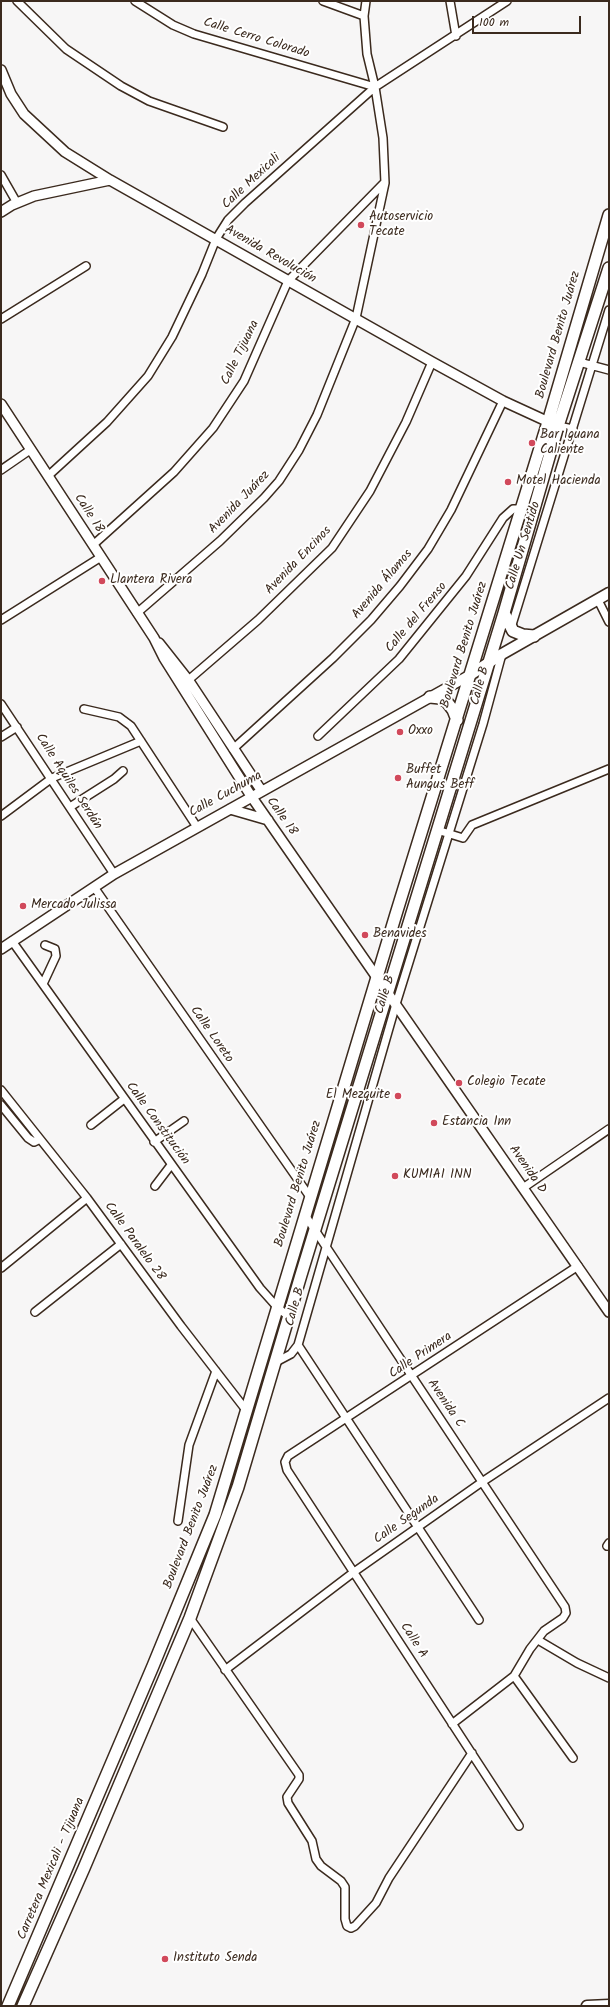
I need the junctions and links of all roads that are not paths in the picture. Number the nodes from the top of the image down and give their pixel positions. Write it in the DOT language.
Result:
graph roads {
  1 [pos="17,1"];
  2 [pos="135,1"];
  3 [pos="323,1"];
  4 [pos="366,1"];
  5 [pos="450,1"];
  6 [pos="507,1"];
  7 [pos="364,16"];
  8 [pos="456,36"];
  9 [pos="2,74"];
  10 [pos="375,87"];
  11 [pos="222,126"];
  12 [pos="1,176"];
  13 [pos="110,180"];
  14 [pos="384,183"];
  15 [pos="18,203"];
  16 [pos="1,212"];
  17 [pos="609,214"];
  18 [pos="216,239"];
  19 [pos="86,266"];
  20 [pos="609,268"];
  21 [pos="288,281"];
  22 [pos="609,310"];
  23 [pos="356,318"];
  24 [pos="1,319"];
  25 [pos="432,362"];
  26 [pos="579,362"];
  27 [pos="592,365"];
  28 [pos="609,370"];
  29 [pos="503,401"];
  30 [pos="1,404"];
  31 [pos="553,424"];
  32 [pos="573,429"];
  33 [pos="30,450"];
  34 [pos="1,470"];
  35 [pos="48,476"];
  36 [pos="521,509"];
  37 [pos="93,545"];
  38 [pos="101,557"];
  39 [pos="609,593"];
  40 [pos="598,600"];
  41 [pos="490,610"];
  42 [pos="137,613"];
  43 [pos="504,613"];
  44 [pos="1,620"];
  45 [pos="609,622"];
  46 [pos="511,628"];
  47 [pos="534,636"];
  48 [pos="502,654"];
  49 [pos="489,661"];
  50 [pos="470,675"];
  51 [pos="185,684"];
  52 [pos="430,697"];
  53 [pos="1,704"];
  54 [pos="84,709"];
  55 [pos="457,720"];
  56 [pos="17,727"];
  57 [pos="318,736"];
  58 [pos="1,737"];
  59 [pos="141,741"];
  60 [pos="233,749"];
  61 [pos="609,769"];
  62 [pos="123,771"];
  63 [pos="52,778"];
  64 [pos="261,790"];
  65 [pos="251,796"];
  66 [pos="70,807"];
  67 [pos="230,809"];
  68 [pos="1,816"];
  69 [pos="268,820"];
  70 [pos="197,827"];
  71 [pos="437,830"];
  72 [pos="449,834"];
  73 [pos="114,874"];
  74 [pos="94,887"];
  75 [pos="12,941"];
  76 [pos="46,945"];
  77 [pos="1,949"];
  78 [pos="377,978"];
  79 [pos="43,984"];
  80 [pos="388,993"];
  81 [pos="396,1004"];
  82 [pos="1,1090"];
  83 [pos="124,1099"];
  84 [pos="1,1105"];
  85 [pos="184,1121"];
  86 [pos="91,1125"];
  87 [pos="609,1128"];
  88 [pos="40,1139"];
  89 [pos="154,1142"];
  90 [pos="171,1165"];
  91 [pos="155,1186"];
  92 [pos="523,1188"];
  93 [pos="310,1197"];
  94 [pos="87,1198"];
  95 [pos="304,1214"];
  96 [pos="315,1230"];
  97 [pos="121,1244"];
  98 [pos="326,1245"];
  99 [pos="578,1266"];
  100 [pos="1,1268"];
  101 [pos="277,1307"];
  102 [pos="35,1312"];
  103 [pos="609,1312"];
  104 [pos="288,1316"];
  105 [pos="298,1345"];
  106 [pos="274,1363"];
  107 [pos="216,1371"];
  108 [pos="412,1376"];
  109 [pos="609,1398"];
  110 [pos="246,1410"];
  111 [pos="346,1420"];
  112 [pos="234,1451"];
  113 [pos="287,1470"];
  114 [pos="482,1482"];
  115 [pos="228,1514"];
  116 [pos="178,1521"];
  117 [pos="418,1527"];
  118 [pos="354,1572"];
  119 [pos="190,1618"];
  120 [pos="479,1620"];
  121 [pos="538,1640"];
  122 [pos="225,1670"];
  123 [pos="514,1676"];
  124 [pos="609,1678"];
  125 [pos="452,1724"];
  126 [pos="121,1742"];
  127 [pos="472,1753"];
  128 [pos="573,1758"];
  129 [pos="519,1826"];
  130 [pos="609,2005"];
  131 [pos="8,2006"];
  132 [pos="23,2006"];
  133 [pos="587,2006"];
  1 -- 11 [label="street"];
  2 -- 10 [label="street, Calle Cerro Colorado"];
  3 -- 7 [label="street"];
  4 -- 7 [label="street, Avenida Juárez"];
  5 -- 8 [label="street"];
  6 -- 8 [label="street, Calle Mexicali"];
  7 -- 10 [label="street, Avenida Juárez"];
  8 -- 10 [label="street, Calle Mexicali"];
  9 -- 13 [label="street, Avenida Revolución"];
  10 -- 14 [label="street, Avenida Juárez"];
  10 -- 18 [label="street, Calle Mexicali"];
  12 -- 15 [label="street"];
  13 -- 15 [label="street"];
  13 -- 18 [label="street, Avenida Revolución"];
  14 -- 21 [label="street, Calle Tijuana"];
  14 -- 23 [label="street, Avenida Juárez"];
  15 -- 16 [label="street"];
  17 -- 31 [label="main road, Boulevard Benito Juárez"];
  18 -- 21 [label="street, Avenida Revolución"];
  18 -- 35 [label="street, Calle Mexicali"];
  19 -- 24 [label="street"];
  20 -- 26 [label="main road, Boulevard Benito Juárez"];
  21 -- 23 [label="street, Avenida Revolución"];
  21 -- 37 [label="street, Calle Tijuana"];
  22 -- 27 [label="street, Calle Un Sentido"];
  23 -- 25 [label="street, Avenida Revolución"];
  23 -- 42 [label="street, Avenida Juárez"];
  25 -- 29 [label="street, Avenida Revolución"];
  25 -- 51 [label="street, Avenida Encinos"];
  26 -- 27 [label="street"];
  26 -- 31 [label="main road, Boulevard Benito Juárez"];
  27 -- 28 [label="street"];
  27 -- 32 [label="street, Calle Un Sentido"];
  29 -- 31 [label="street, Avenida Revolución"];
  29 -- 60 [label="street, Avenida Álamos"];
  30 -- 33 [label="street, Calle 18"];
  31 -- 32 [label="street"];
  31 -- 36 [label="main road, Boulevard Benito Juárez"];
  31 -- 43 [label="main road, Boulevard Benito Juárez"];
  32 -- 46 [label="street, Calle Un Sentido"];
  33 -- 34 [label="street"];
  33 -- 35 [label="street, Calle 18"];
  35 -- 37 [label="street, Calle 18"];
  36 -- 41 [label="main road, Boulevard Benito Juárez"];
  36 -- 57 [label="street, Calle del Frenso"];
  37 -- 38 [label="street, Calle 18"];
  38 -- 42 [label="street, Calle 18"];
  38 -- 44 [label="street"];
  39 -- 40 [label="main road"];
  40 -- 45 [label="street"];
  40 -- 47 [label="main road"];
  41 -- 49 [label="main road"];
  41 -- 50 [label="main road, Boulevard Benito Juárez"];
  42 -- 51 [label="street, Calle 18"];
  43 -- 46 [label="main road"];
  43 -- 49 [label="main road, Boulevard Benito Juárez"];
  46 -- 47 [label="main road"];
  47 -- 48 [label="main road"];
  48 -- 49 [label="main road"];
  48 -- 72 [label="street, Calle B"];
  49 -- 50 [label="main road"];
  49 -- 71 [label="main road, Boulevard Benito Juárez"];
  50 -- 52 [label="street, Calle Cuchuma"];
  50 -- 55 [label="main road, Boulevard Benito Juárez"];
  51 -- 60 [label="street, Calle 18"];
  51 -- 65 [label="street, Calle 18"];
  52 -- 55 [label="main road"];
  52 -- 64 [label="street, Calle Cuchuma"];
  53 -- 56 [label="street, Calle Aquiles Serdán"];
  54 -- 59 [label="street"];
  55 -- 78 [label="main road, Boulevard Benito Juárez"];
  56 -- 58 [label="street"];
  56 -- 63 [label="street, Calle Aquiles Serdán"];
  59 -- 63 [label="street"];
  59 -- 70 [label="street"];
  60 -- 64 [label="street, Calle 18"];
  61 -- 72 [label="street"];
  62 -- 66 [label="street"];
  63 -- 66 [label="street, Calle Aquiles Serdán"];
  63 -- 68 [label="street"];
  64 -- 65 [label="street, Calle Cuchuma"];
  65 -- 67 [label="street, Calle Cuchuma"];
  65 -- 69 [label="street, Calle 18"];
  66 -- 73 [label="street, Calle Aquiles Serdán"];
  67 -- 69 [label="street"];
  67 -- 70 [label="street, Calle Cuchuma"];
  69 -- 78 [label="street, Calle 18"];
  70 -- 73 [label="street, Calle Cuchuma"];
  71 -- 72 [label="street"];
  71 -- 80 [label="main road, Boulevard Benito Juárez"];
  72 -- 81 [label="street, Calle B"];
  73 -- 74 [label="street, Calle Cuchuma"];
  74 -- 75 [label="street, Calle Cuchuma"];
  74 -- 93 [label="street, Calle Loreto"];
  75 -- 77 [label="street, Calle Cuchuma"];
  75 -- 79 [label="street, Calle Constitución"];
  76 -- 79 [label="street"];
  78 -- 80 [label="street, Calle 18"];
  78 -- 93 [label="main road, Boulevard Benito Juárez"];
  79 -- 83 [label="street, Calle Constitución"];
  80 -- 81 [label="street, Calle 18"];
  80 -- 96 [label="main road, Boulevard Benito Juárez"];
  81 -- 92 [label="street, Avenida D"];
  81 -- 98 [label="street, Calle B"];
  82 -- 88 [label="street, Calle Paralelo 28"];
  83 -- 86 [label="street"];
  83 -- 89 [label="street, Calle Constitución"];
  84 -- 88 [label="street"];
  85 -- 89 [label="street"];
  87 -- 92 [label="street"];
  88 -- 94 [label="street, Calle Paralelo 28"];
  89 -- 90 [label="street, Calle Constitución"];
  90 -- 91 [label="street"];
  90 -- 101 [label="street, Calle Constitución"];
  92 -- 99 [label="street, Avenida D"];
  93 -- 95 [label="main road, Boulevard Benito Juárez"];
  94 -- 97 [label="street, Calle Paralelo 28"];
  94 -- 100 [label="street"];
  95 -- 96 [label="street, Avenida C"];
  95 -- 101 [label="main road, Boulevard Benito Juárez"];
  96 -- 98 [label="street, Avenida C"];
  96 -- 104 [label="main road, Boulevard Benito Juárez"];
  97 -- 102 [label="street"];
  97 -- 107 [label="street, Calle Paralelo 28"];
  98 -- 105 [label="street, Calle B"];
  98 -- 108 [label="street, Avenida C"];
  99 -- 103 [label="street, Avenida D"];
  99 -- 108 [label="street, Calle Primera"];
  101 -- 104 [label="street, Calle Constitución"];
  101 -- 110 [label="main road, Boulevard Benito Juárez"];
  104 -- 106 [label="main road, Boulevard Benito Juárez"];
  105 -- 106 [label="street, Calle B"];
  105 -- 111 [label="street, Calle B"];
  106 -- 115 [label="main road, Boulevard Benito Juárez"];
  107 -- 110 [label="street, Calle Paralelo 28"];
  107 -- 116 [label="street"];
  108 -- 111 [label="street, Calle Primera"];
  108 -- 114 [label="street, Avenida C"];
  109 -- 114 [label="street, Calle Segunda"];
  110 -- 112 [label="main road, Boulevard Benito Juárez"];
  111 -- 113 [label="street, Calle Primera"];
  111 -- 117 [label="street, Calle B"];
  112 -- 115 [label="main road"];
  112 -- 126 [label="main road, Boulevard Benito Juárez"];
  113 -- 118 [label="street, Calle A"];
  114 -- 117 [label="street, Calle Segunda"];
  114 -- 121 [label="street, Avenida C"];
  115 -- 119 [label="main road, Boulevard Benito Juárez"];
  117 -- 118 [label="street, Calle Segunda"];
  117 -- 120 [label="street, Calle B"];
  118 -- 122 [label="street, Calle Segunda"];
  118 -- 125 [label="street, Calle A"];
  119 -- 122 [label="street"];
  119 -- 132 [label="main road, Boulevard Benito Juárez"];
  121 -- 123 [label="street"];
  121 -- 124 [label="street"];
  122 -- 127 [label="street"];
  123 -- 125 [label="street"];
  123 -- 128 [label="street"];
  125 -- 127 [label="street, Calle A"];
  126 -- 131 [label="main road, Carretera Mexicali - Tijuana"];
  127 -- 129 [label="street, Calle A"];
  130 -- 133 [label="main road"];
}
